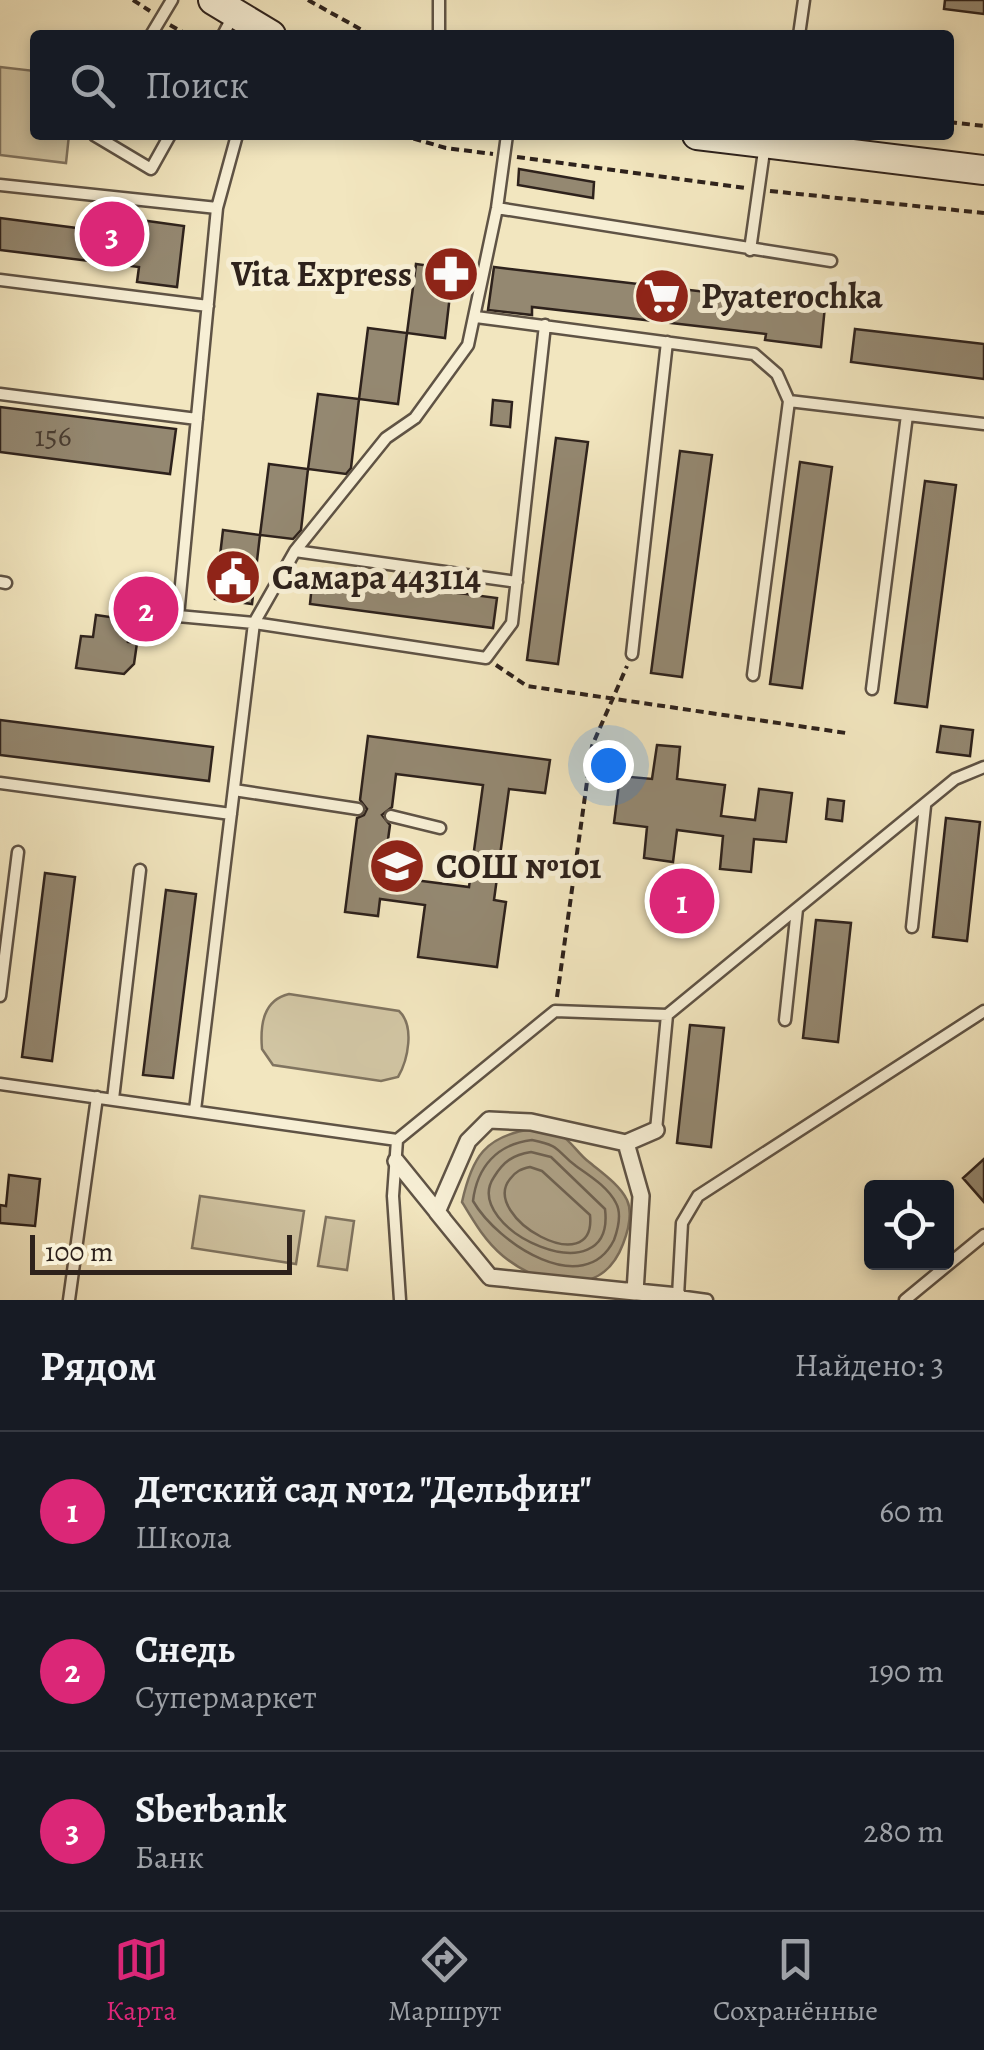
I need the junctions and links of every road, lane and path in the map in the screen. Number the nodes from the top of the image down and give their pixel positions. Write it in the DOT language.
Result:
graph roads {
  1 [pos="172,0"];
  2 [pos="308,0"];
  3 [pos="439,0"];
  4 [pos="804,0"];
  5 [pos="223,16"];
  6 [pos="176,28"];
  7 [pos="154,30"];
  8 [pos="179,30"];
  9 [pos="258,30"];
  10 [pos="361,30"];
  11 [pos="439,30"];
  12 [pos="800,30"];
  13 [pos="954,123"];
  14 [pos="984,126"];
  15 [pos="102,140"];
  16 [pos="167,140"];
  17 [pos="236,140"];
  18 [pos="418,140"];
  19 [pos="507,140"];
  20 [pos="777,141"];
  21 [pos="506,156"];
  22 [pos="984,170"];
  23 [pos="0,185"];
  24 [pos="759,190"];
  25 [pos="217,208"];
  26 [pos="497,208"];
  27 [pos="984,213"];
  28 [pos="750,250"];
  29 [pos="831,261"];
  30 [pos="0,280"];
  31 [pos="208,306"];
  32 [pos="476,317"];
  33 [pos="545,325"];
  34 [pos="667,342"];
  35 [pos="0,394"];
  36 [pos="788,402"];
  37 [pos="907,415"];
  38 [pos="197,419"];
  39 [pos="984,424"];
  40 [pos="295,551"];
  41 [pos="517,582"];
  42 [pos="254,623"];
  43 [pos="632,654"];
  44 [pos="486,658"];
  45 [pos="753,675"];
  46 [pos="872,689"];
  47 [pos="615,698"];
  48 [pos="846,732"];
  49 [pos="984,767"];
  50 [pos="0,783"];
  51 [pos="234,790"];
  52 [pos="926,806"];
  53 [pos="358,809"];
  54 [pos="231,814"];
  55 [pos="391,816"];
  56 [pos="440,828"];
  57 [pos="18,852"];
  58 [pos="140,870"];
  59 [pos="798,908"];
  60 [pos="912,927"];
  61 [pos="0,996"];
  62 [pos="984,1011"];
  63 [pos="555,1012"];
  64 [pos="667,1015"];
  65 [pos="784,1020"];
  66 [pos="0,1084"];
  67 [pos="97,1097"];
  68 [pos="113,1099"];
  69 [pos="196,1110"];
  70 [pos="656,1130"];
  71 [pos="397,1140"];
  72 [pos="626,1143"];
  73 [pos="396,1161"];
  74 [pos="437,1212"];
  75 [pos="984,1235"];
  76 [pos="635,1292"];
  77 [pos="678,1296"];
  78 [pos="68,1300"];
  79 [pos="400,1300"];
  80 [pos="708,1300"];
  81 [pos="905,1300"];
  1 -- 7 [label="lane"];
  2 -- 10 [label="path"];
  3 -- 11 [label="lane"];
  4 -- 12 [label="lane"];
  5 -- 9 [label="main road"];
  6 -- 8 [label="path"];
  13 -- 14 [label="path"];
  15 -- 16 [label="lane"];
  17 -- 25 [label="lane"];
  18 -- 21 [label="path"];
  19 -- 21 [label="lane"];
  20 -- 22 [label="main road"];
  20 -- 24 [label="lane"];
  21 -- 24 [label="path"];
  21 -- 26 [label="lane"];
  23 -- 25 [label="lane"];
  24 -- 27 [label="path"];
  24 -- 28 [label="lane"];
  25 -- 31 [label="lane"];
  26 -- 28 [label="lane"];
  26 -- 32 [label="lane"];
  28 -- 29 [label="lane"];
  30 -- 31 [label="lane"];
  31 -- 38 [label="lane"];
  32 -- 33 [label="lane"];
  32 -- 40 [label="lane"];
  33 -- 34 [label="lane"];
  33 -- 41 [label="lane"];
  34 -- 36 [label="lane"];
  34 -- 43 [label="lane"];
  35 -- 38 [label="lane"];
  36 -- 37 [label="lane"];
  36 -- 45 [label="lane"];
  37 -- 39 [label="lane"];
  37 -- 46 [label="lane"];
  38 -- 42 [label="lane"];
  40 -- 41 [label="lane"];
  40 -- 42 [label="lane"];
  41 -- 44 [label="lane"];
  42 -- 44 [label="lane"];
  42 -- 51 [label="lane"];
  43 -- 47 [label="path"];
  44 -- 47 [label="path"];
  47 -- 48 [label="path"];
  47 -- 63 [label="path"];
  49 -- 52 [label="lane"];
  50 -- 54 [label="lane"];
  51 -- 53 [label="lane"];
  51 -- 54 [label="lane"];
  52 -- 59 [label="lane"];
  52 -- 60 [label="lane"];
  54 -- 69 [label="lane"];
  55 -- 56 [label="lane"];
  57 -- 61 [label="lane"];
  58 -- 68 [label="lane"];
  59 -- 64 [label="lane"];
  59 -- 65 [label="lane"];
  62 -- 77 [label="lane"];
  63 -- 64 [label="lane"];
  63 -- 71 [label="lane"];
  64 -- 70 [label="lane"];
  66 -- 67 [label="lane"];
  67 -- 68 [label="lane"];
  67 -- 78 [label="lane"];
  68 -- 69 [label="lane"];
  69 -- 71 [label="lane"];
  70 -- 72 [label="street"];
  71 -- 73 [label="lane"];
  72 -- 74 [label="street"];
  72 -- 76 [label="street"];
  73 -- 74 [label="street"];
  73 -- 79 [label="lane"];
  74 -- 76 [label="street"];
  75 -- 81 [label="lane"];
  76 -- 77 [label="street"];
  77 -- 80 [label="lane"];
}
